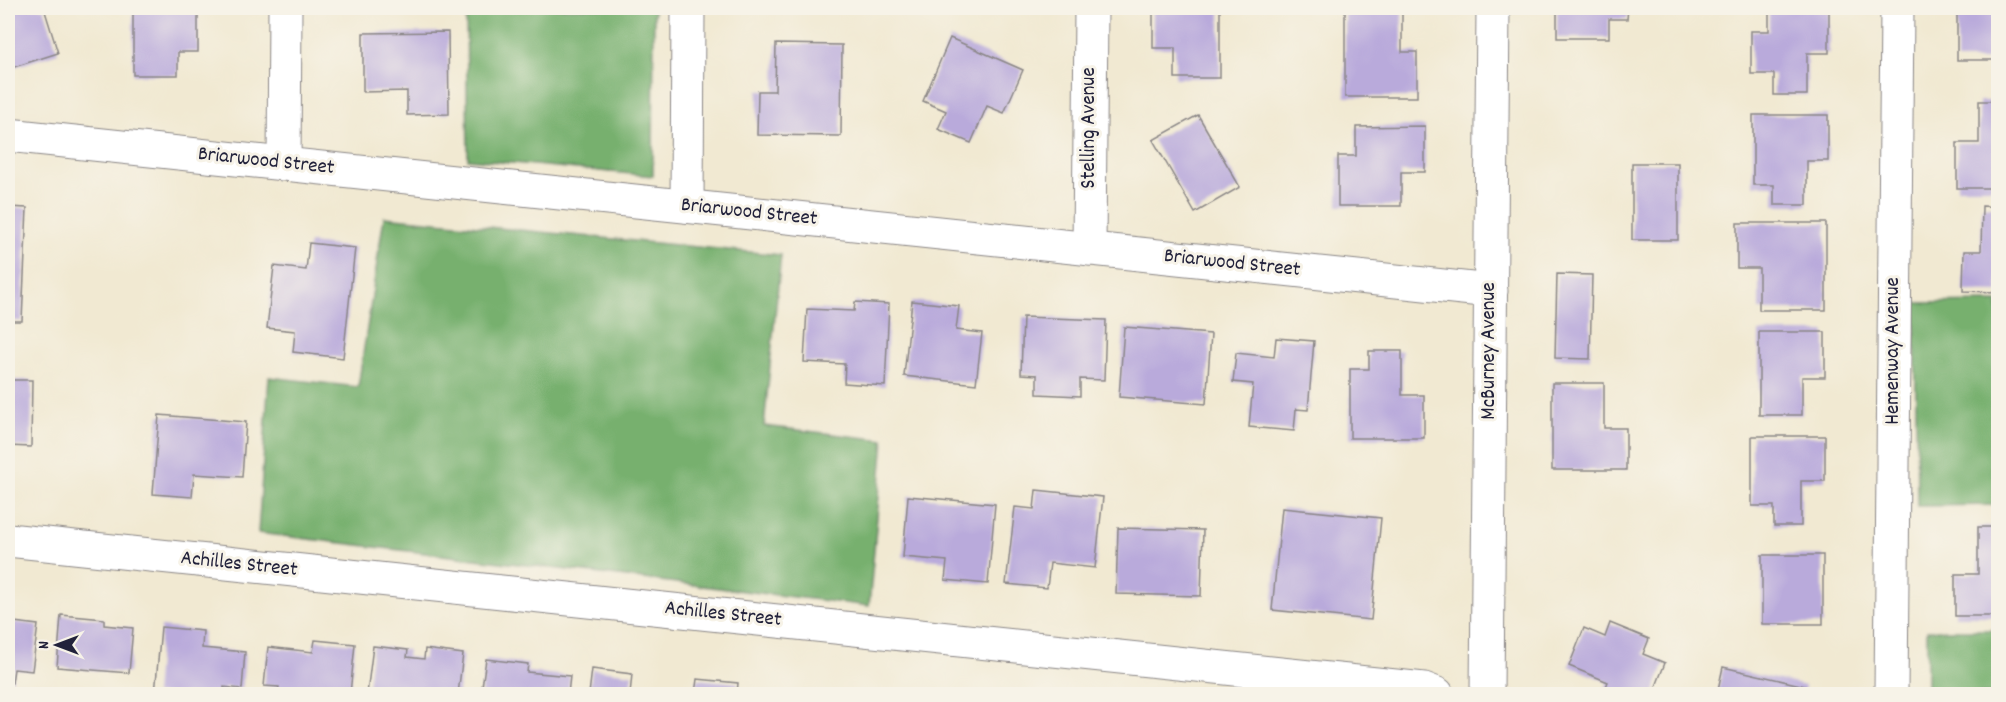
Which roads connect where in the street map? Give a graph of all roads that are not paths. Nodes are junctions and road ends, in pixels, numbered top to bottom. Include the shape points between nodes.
1 (285, 8) edge
2 (688, 8) edge
3 (1091, 8) edge
4 (1493, 8) edge
5 (1897, 8) edge
6 (8, 135) edge
7 (284, 164) junction
8 (687, 206) junction
9 (1089, 249) junction
10 (1491, 291) junction
11 (8, 540) edge
12 (1437, 694) edge
13 (1487, 694) edge
14 (1891, 694) edge

1 - 7 street
2 - 8 street
3 - 9 street, Stelling Avenue
4 - 10 street, McBurney Avenue
5 - 14 street, Hemenway Avenue
6 - 7 street, Briarwood Street
7 - 8 street, Briarwood Street
8 - 9 street, Briarwood Street
9 - 10 street, Briarwood Street
10 - 13 street, McBurney Avenue
11 - 12 street, Achilles Street via 1424,689

